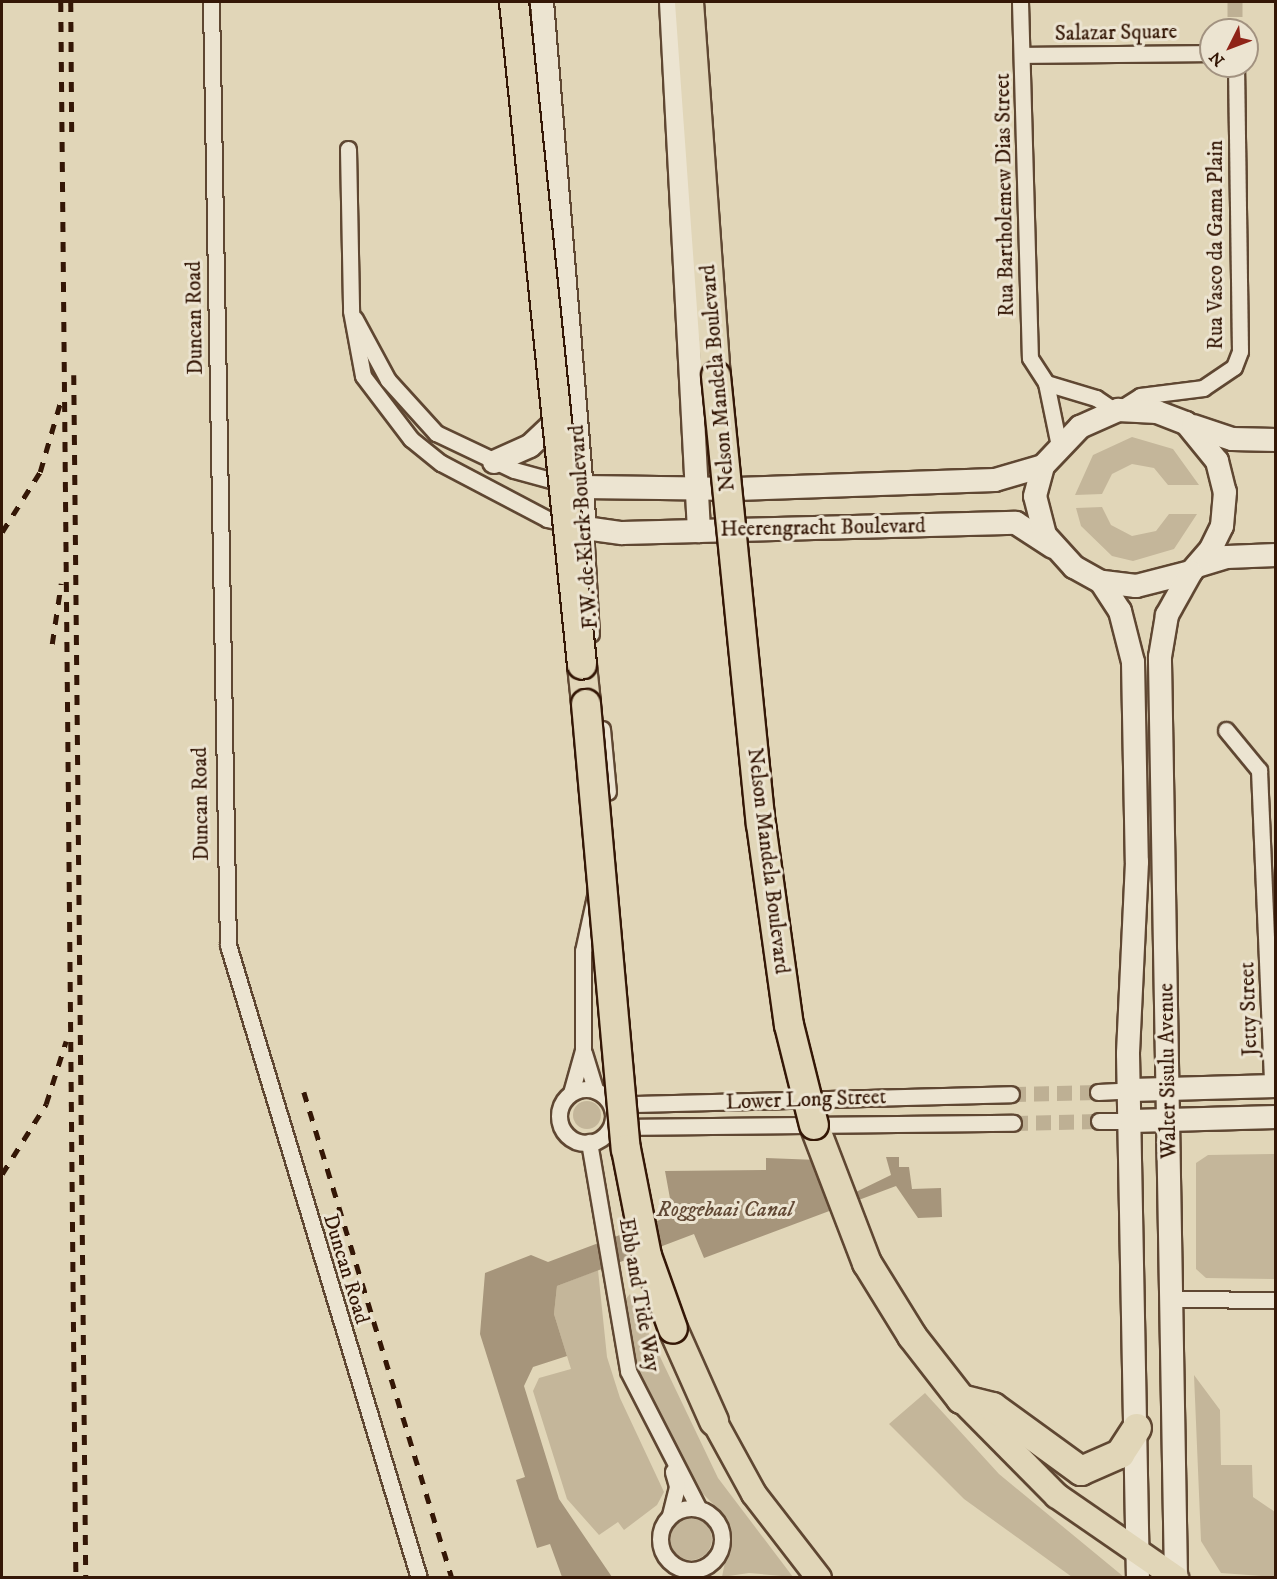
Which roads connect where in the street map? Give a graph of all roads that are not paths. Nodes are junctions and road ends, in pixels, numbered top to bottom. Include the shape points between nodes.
1 (211, 2) edge
2 (514, 2) edge
3 (542, 2) edge
4 (670, 2) edge
5 (690, 2) edge
6 (1020, 2) edge
7 (1199, 53) edge
8 (1022, 55) junction
9 (1236, 78) edge
10 (348, 149) dead end
11 (351, 311) junction
12 (1046, 383) junction
13 (574, 399) junction
14 (1116, 410) junction
15 (1186, 423) junction
16 (1275, 440) edge
17 (1059, 446) junction
18 (494, 462) junction
19 (1043, 466) junction
20 (582, 487) junction
21 (696, 487) junction
22 (995, 523) junction
23 (585, 528) junction
24 (699, 531) junction
25 (1053, 547) junction
26 (1275, 555) edge
27 (1194, 569) junction
28 (1101, 582) junction
29 (1125, 625) junction
30 (1226, 730) dead end
31 (1271, 939) edge
32 (584, 1050) junction
33 (1274, 1086) edge
34 (1168, 1089) junction
35 (1131, 1090) junction
36 (599, 1092) junction
37 (1098, 1092) tunnel mouth
38 (571, 1093) junction
39 (1011, 1094) tunnel mouth
40 (1275, 1117) edge
41 (1168, 1120) junction
42 (1099, 1121) tunnel mouth
43 (1132, 1121) junction
44 (1012, 1123) tunnel mouth
45 (610, 1128) junction
46 (589, 1142) junction
47 (1170, 1299) junction
48 (1275, 1300) edge
49 (957, 1395) junction
50 (714, 1421) joint
51 (1137, 1428) junction
52 (665, 1449) junction
53 (699, 1509) junction
54 (670, 1515) junction
55 (1138, 1567) edge
56 (676, 1571) edge
57 (700, 1573) edge
58 (419, 1578) edge
59 (819, 1578) edge
60 (1176, 1578) edge

1 - 58 street, Duncan Road via 224,920 236,983
2 - 50 highway, bridge via 626,1149 651,1265
3 - 13 main road, F.W. de Klerk Boulevard
4 - 21 main road
5 - 49 highway, Nelson Mandela Boulevard, bridge via 716,376 761,824 789,1025 828,1173 847,1219 888,1301
6 - 8 street, Rua Bartholemew Dias Street
7 - 8 street, Salazar Square
8 - 12 street, Rua Bartholemew Dias Street via 1030,358
9 - 14 street, Rua Vasco da Gama Plain via 1240,351 1234,367 1218,381 1185,392 1140,396
10 - 11 street
11 - 18 street via 379,365 416,414 452,444
11 - 23 street via 363,376 411,439 441,463 516,505
12 - 14 street via 1096,398
12 - 17 street, Rua Bartholemew Dias Street
13 - 18 main road via 538,441
13 - 20 main road, F.W. de Klerk Boulevard
14 - 15 main road via 1157,412
14 - 17 main road via 1080,427
15 - 16 main road via 1225,438
15 - 27 main road via 1217,461 1226,492 1219,536
17 - 19 main road
18 - 20 street via 546,482
19 - 21 main road, Heerengracht Boulevard via 995,480
19 - 25 main road via 1037,511
20 - 21 main road, Heerengracht Boulevard
20 - 23 main road, F.W. de Klerk Boulevard
21 - 24 main road
22 - 24 main road, Heerengracht Boulevard
22 - 25 main road, Heerengracht Boulevard via 1031,527
22 - 29 main road via 1035,545
23 - 24 main road, Heerengracht Boulevard
23 - 32 street, F.W. de Klerk Boulevard via 606,760 608,855 583,951
25 - 28 main road
26 - 27 main road via 1227,557
27 - 28 main road via 1144,585
27 - 34 main road, Walter Sisulu Avenue via 1167,615 1161,642
28 - 29 main road, Walter Sisulu Avenue
29 - 35 main road, Walter Sisulu Avenue via 1133,662 1137,862
30 - 31 street, Jetty Street via 1259,770
31 - 33 street, Jetty Street
32 - 36 street, F.W. de Klerk Boulevard
32 - 38 street, F.W. de Klerk Boulevard
33 - 34 main road
34 - 35 main road
34 - 41 main road, Walter Sisulu Avenue
35 - 37 street
35 - 43 main road, Walter Sisulu Avenue
36 - 38 street
36 - 39 street, Lower Long Street via 635,1104
36 - 45 street via 612,1109
38 - 46 street via 561,1106 560,1122 568,1136
40 - 41 main road
41 - 43 main road
41 - 47 main road, Walter Sisulu Avenue
42 - 43 street
43 - 51 main road, Walter Sisulu Avenue
44 - 45 street, Lower Long Street
45 - 46 street
46 - 52 street, Ebb and Tide Way via 628,1371
47 - 48 street
47 - 60 main road, Walter Sisulu Avenue
49 - 51 highway via 993,1407 1081,1471 1120,1455
49 - 55 main road, Nelson Mandela Boulevard via 1019,1463
50 - 59 main road via 754,1494
51 - 55 main road, Walter Sisulu Avenue
52 - 53 street, Ebb and Tide Way
52 - 54 street, Ebb and Tide Way via 677,1486
53 - 54 street
53 - 57 street via 717,1521 722,1542
54 - 56 street via 659,1541
55 - 60 main road, Nelson Mandela Boulevard
56 - 57 street

